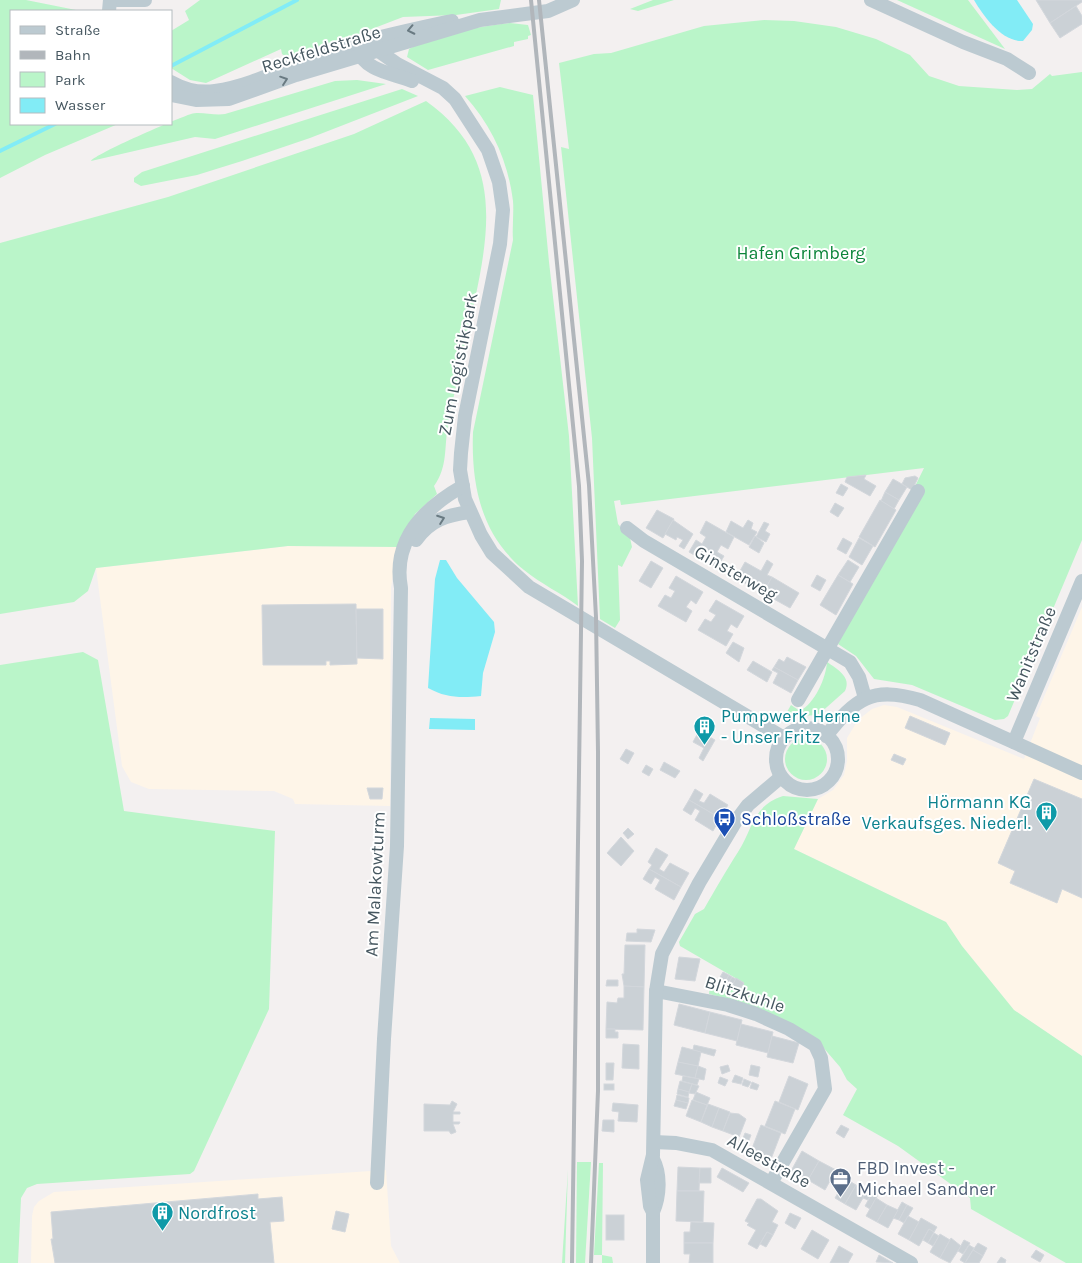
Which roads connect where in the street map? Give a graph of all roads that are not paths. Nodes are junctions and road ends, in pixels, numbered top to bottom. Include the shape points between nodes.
1 (145, 0) edge
2 (573, 0) edge
3 (871, 0) edge
4 (126, 3) edge
5 (480, 20) junction
6 (361, 48) junction
7 (379, 51) junction
8 (1029, 73) dead end
9 (174, 88) edge
10 (460, 110) junction
11 (462, 486) junction
12 (918, 492) dead end
13 (470, 512) junction
14 (627, 528) dead end
15 (1082, 581) edge
16 (400, 588) junction
17 (828, 649) junction
18 (865, 698) junction
19 (798, 700) dead end
20 (826, 736) junction
21 (784, 738) junction
22 (1014, 742) junction
23 (1082, 773) edge
24 (781, 777) junction
25 (656, 991) junction
26 (654, 1142) junction
27 (377, 1183) dead end
28 (772, 1183) junction
29 (653, 1263) edge
30 (910, 1263) edge

1 - 4 street
2 - 5 street, Reckfeldstraße via 548,11
3 - 8 street via 1007,59
5 -> 6 street, Reckfeldstraße via 457,20 423,27
5 - 7 street, Reckfeldstraße
6 - 7 street, Zum Logistikpark
6 - 9 street, Reckfeldstraße via 229,99 196,100
6 - 10 street, Zum Logistikpark via 373,69 396,74 418,84
7 - 10 street, Zum Logistikpark via 396,64 443,88
10 - 11 street, Zum Logistikpark via 488,150 499,182 503,210 497,264 464,423 460,453
11 - 13 street, Zum Logistikpark
11 - 16 street, Am Malakowturm via 427,511 414,527 400,557
12 - 17 street
16 -> 13 street, Am Malakowturm via 409,554 423,529 433,522
13 - 21 street, Zum Logistikpark via 492,553 529,587
14 - 17 street, Ginsterweg
15 - 22 street, Wanitstraße
16 - 27 street, Am Malakowturm via 397,846
17 - 18 street, Ginsterweg via 850,662
17 - 19 street
18 - 20 street via 844,714
18 - 22 street via 883,693 911,698
20 - 21 street via 805,728
20 - 24 street via 835,749 837,765 824,784 801,790
21 - 24 street via 776,761
22 - 23 street
24 - 25 street via 748,805 725,838 667,942
25 - 26 street
25 - 28 street, Blitzkuhle via 756,1014 815,1045 822,1058 825,1089
26 - 28 street, Alleestraße via 712,1150
26 - 29 street via 647,1180 653,1212
28 - 30 street, Alleestraße

